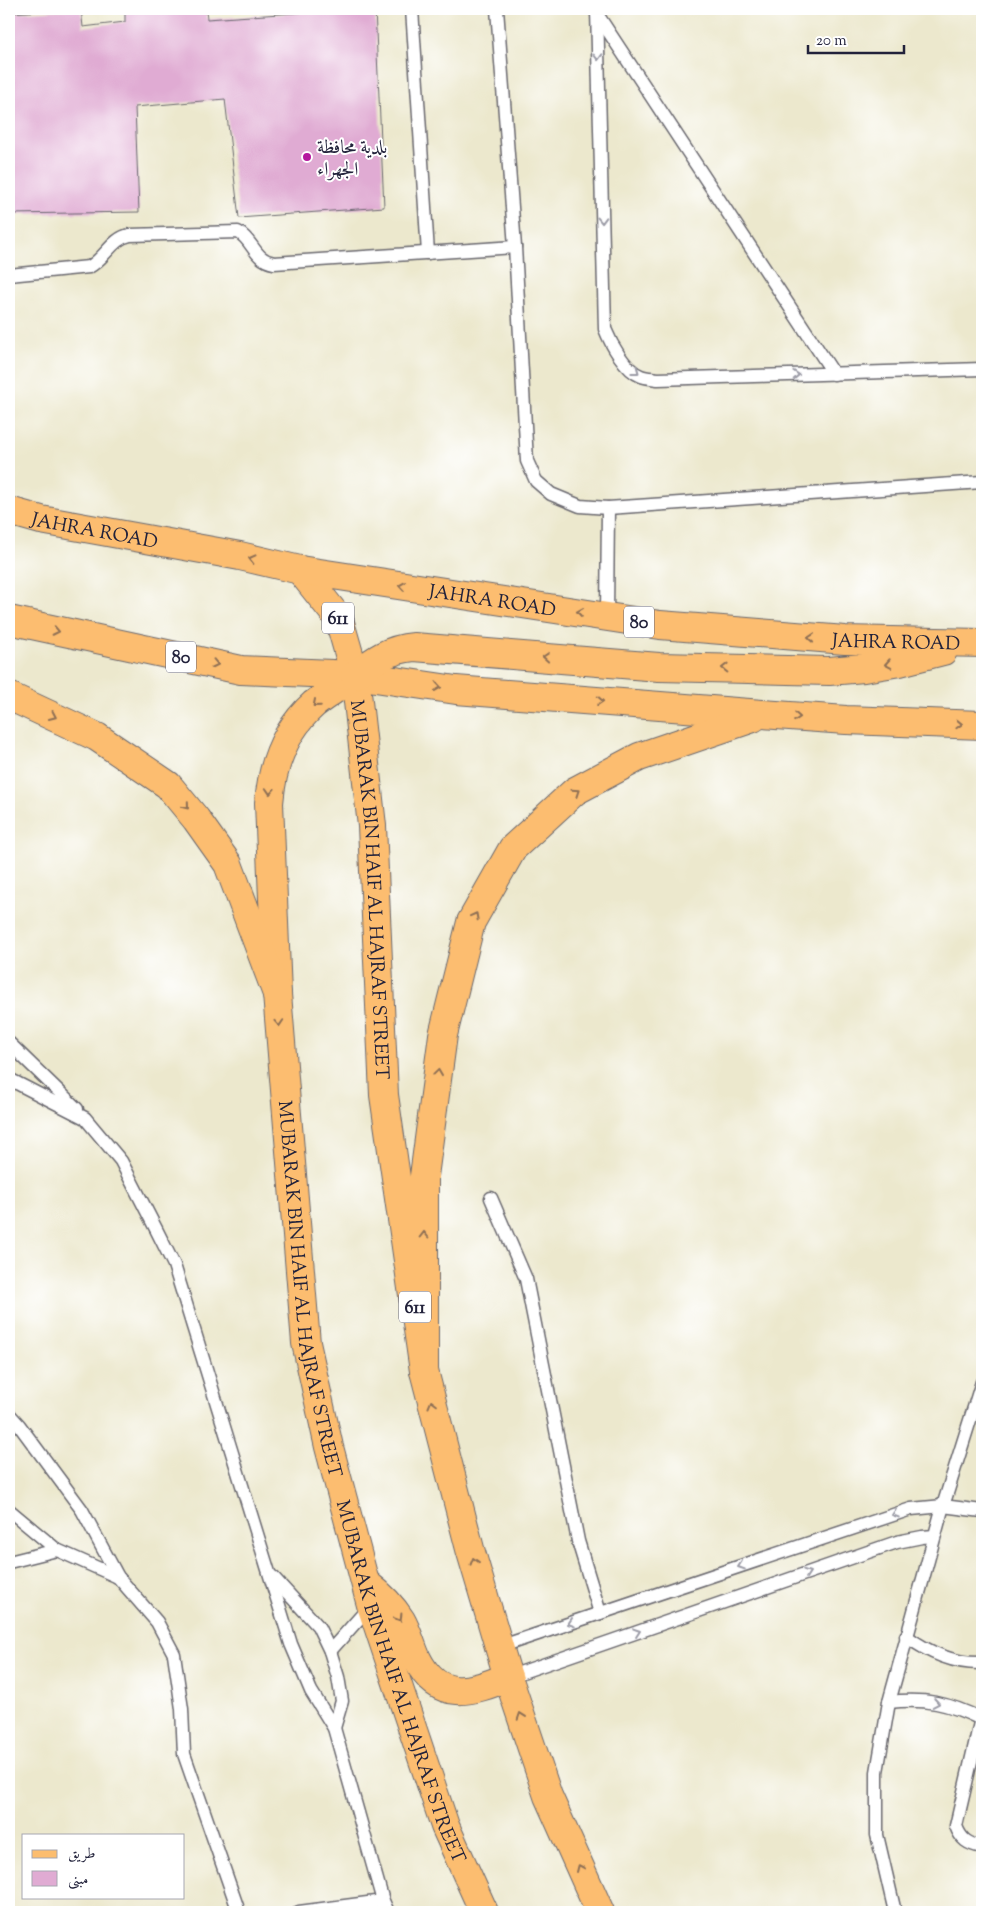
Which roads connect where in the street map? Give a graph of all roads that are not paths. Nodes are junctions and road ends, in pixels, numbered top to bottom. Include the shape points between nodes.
1 (412, 9) edge
2 (498, 9) edge
3 (597, 11) edge
4 (515, 247) junction
5 (428, 253) junction
6 (9, 275) edge
7 (982, 369) edge
8 (834, 374) junction
9 (982, 482) edge
10 (608, 508) junction
11 (9, 511) edge
12 (300, 570) junction
13 (607, 616) junction
14 (9, 620) edge
15 (975, 643) edge
16 (414, 647) junction
17 (355, 675) junction
18 (412, 684) junction
19 (9, 696) edge
20 (762, 714) junction
21 (982, 725) edge
22 (277, 994) junction
23 (9, 1043) edge
24 (9, 1079) edge
25 (85, 1118) junction
26 (491, 1198) dead end
27 (424, 1371) junction
28 (982, 1382) edge
29 (9, 1414) edge
30 (943, 1506) junction
31 (9, 1510) edge
32 (982, 1511) edge
33 (934, 1536) junction
34 (57, 1550) junction
35 (9, 1562) edge
36 (272, 1575) junction
37 (118, 1577) junction
38 (369, 1594) junction
39 (600, 1613) junction
40 (906, 1636) junction
41 (499, 1647) junction
42 (330, 1651) junction
43 (982, 1663) edge
44 (508, 1677) junction
45 (889, 1702) junction
46 (982, 1716) edge
47 (334, 1728) junction
48 (982, 1847) edge
49 (385, 1907) edge
50 (239, 1912) edge
51 (299, 1912) edge
52 (484, 1912) edge
53 (600, 1912) edge
54 (895, 1912) edge

1 - 5 lane
2 - 4 lane
3 - 8 lane
3 -> 8 lane via 605,329 613,348 640,376 658,380
4 - 5 lane
4 - 10 lane via 527,461 536,481 551,494 580,506
5 - 6 lane via 274,262 261,259 244,235 238,232 130,235 121,238 89,267
7 - 8 lane
9 - 10 lane
10 - 13 lane
12 -> 11 main road, JAHRA ROAD / 80
13 -> 12 main road, JAHRA ROAD / 80
12 - 17 main road, MUBARAK BIN HAIF AL HAJRAF STREET / 611 via 339,619
15 -> 13 main road, JAHRA ROAD / 80 via 845,640 660,625
14 -> 17 main road, 80 via 241,670
15 -> 16 main road via 900,662 829,671 659,667
16 - 17 main road via 388,652
16 - 18 main road via 404,669
17 - 18 main road, 80
17 -> 22 main road, MUBARAK BIN HAIF AL HAJRAF STREET via 314,704 297,723 275,763 269,803
17 - 27 main road, MUBARAK BIN HAIF AL HAJRAF STREET / 611 via 372,826 384,1095
18 -> 20 main road, 80
19 -> 22 main road via 97,737 168,785 228,864
20 -> 21 main road, 80
27 -> 20 main road via 424,1176 443,1035 471,922 513,848 574,792 639,757
22 -> 38 main road, MUBARAK BIN HAIF AL HAJRAF STREET via 306,1343 329,1447
23 - 25 lane
24 - 25 lane
25 - 36 lane via 121,1161 174,1265
26 - 39 lane via 526,1278 578,1541
41 -> 27 main road, MUBARAK BIN HAIF AL HAJRAF STREET / 611
28 - 30 lane
29 - 37 lane via 82,1510
30 - 32 lane
30 - 33 lane
30 -> 39 lane via 903,1511
31 - 34 lane
33 - 40 lane
44 -> 33 lane via 897,1542
34 - 35 lane
34 - 37 lane
36 - 42 lane via 318,1626
36 - 47 lane via 291,1644 311,1691
37 - 50 lane via 157,1622 174,1654 184,1754
38 - 42 lane
38 -> 44 main road via 380,1594 392,1607 402,1621 418,1660 428,1675 442,1686 460,1692 478,1689
38 - 52 main road, MUBARAK BIN HAIF AL HAJRAF STREET via 445,1826
39 -> 41 lane
40 - 43 lane via 939,1656
40 - 45 lane
41 - 44 main road, MUBARAK BIN HAIF AL HAJRAF STREET / 611
42 - 47 lane via 342,1701
53 -> 44 main road, MUBARAK BIN HAIF AL HAJRAF STREET / 611 via 548,1796
45 -> 46 lane via 936,1702
45 - 54 lane via 877,1772 877,1835
46 - 48 lane via 956,1826 965,1841
47 - 49 lane
49 - 51 lane

